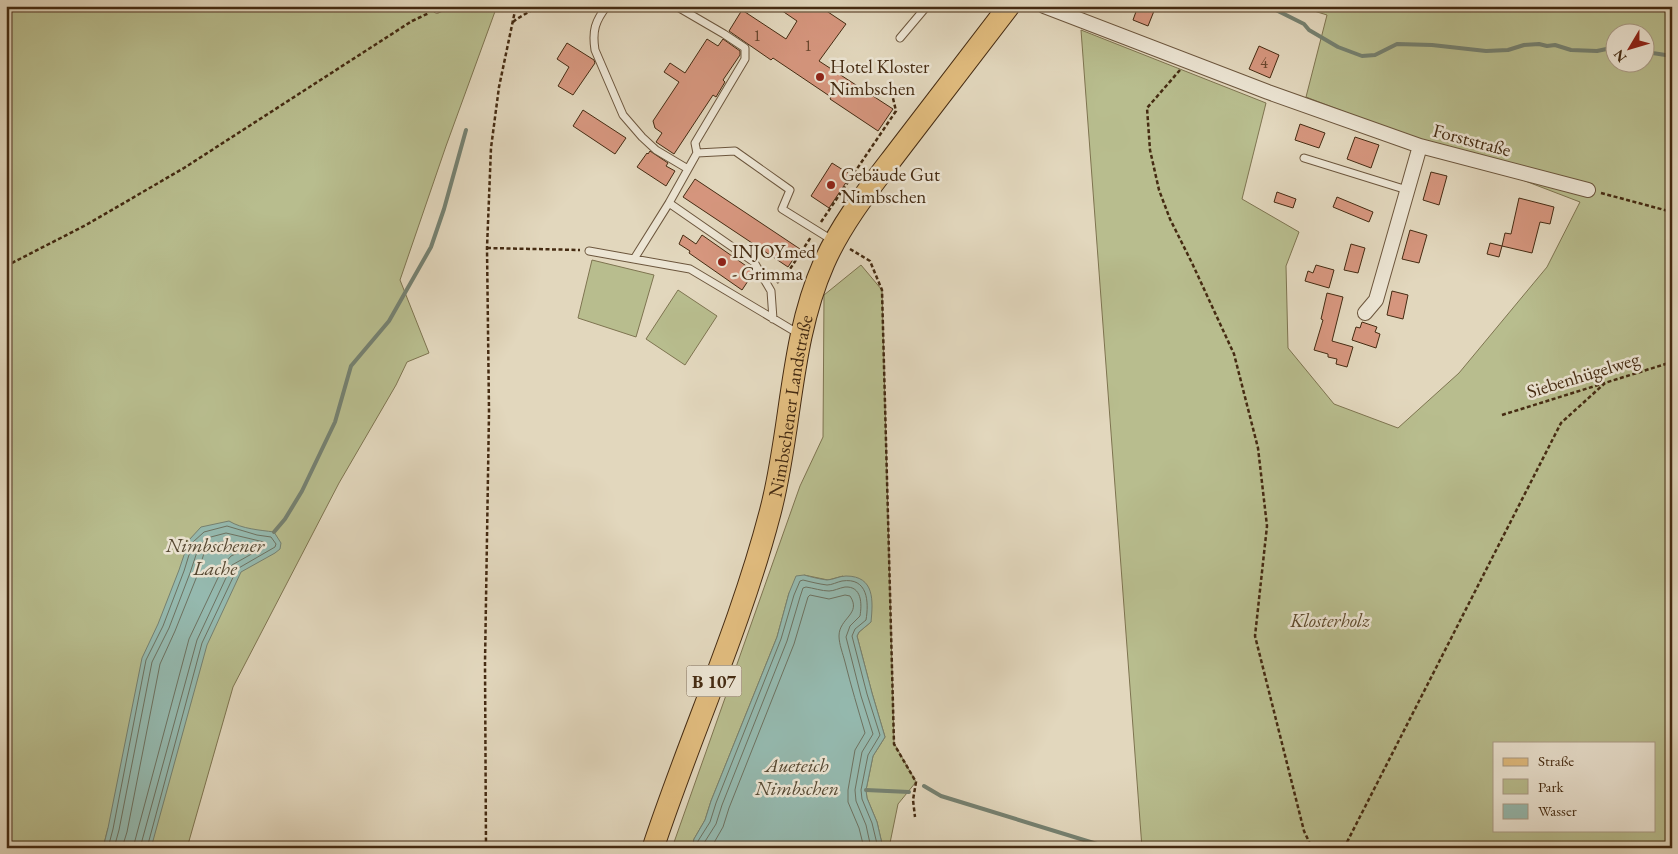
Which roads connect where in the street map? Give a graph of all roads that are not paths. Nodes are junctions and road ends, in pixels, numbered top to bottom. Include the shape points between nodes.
1 (607, 6) edge
2 (676, 6) edge
3 (927, 6) edge
4 (1009, 6) edge
5 (1044, 6) edge
6 (900, 38) dead end
7 (1420, 146) junction
8 (697, 153) junction
9 (1304, 158) dead end
10 (688, 169) junction
11 (1407, 190) junction
12 (1588, 190) road end
13 (669, 203) junction
14 (834, 242) junction
15 (589, 251) road end
16 (634, 259) junction
17 (1365, 313) dead end
18 (773, 318) junction
19 (801, 335) junction
20 (653, 848) edge

1 - 10 lane via 596,25 594,45 623,115 656,150
2 - 8 lane via 745,48 746,59 695,144
3 - 6 lane
4 - 14 main road, Nimbschener Landstraße / B 107 via 854,210
5 - 7 street, Forststraße via 1187,62
7 - 11 street
7 - 12 street, Forststraße
8 - 10 lane
8 - 14 lane via 735,151 790,190 782,209
9 - 11 lane
10 - 13 lane
11 - 17 street via 1376,300
13 - 16 lane
13 - 18 lane via 754,262 771,291
14 - 19 main road, Nimbschener Landstraße / B 107 via 823,264
15 - 16 lane
16 - 18 lane via 690,269
18 - 19 lane
19 - 20 main road, Nimbschener Landstraße / B 107 via 770,514 744,599

